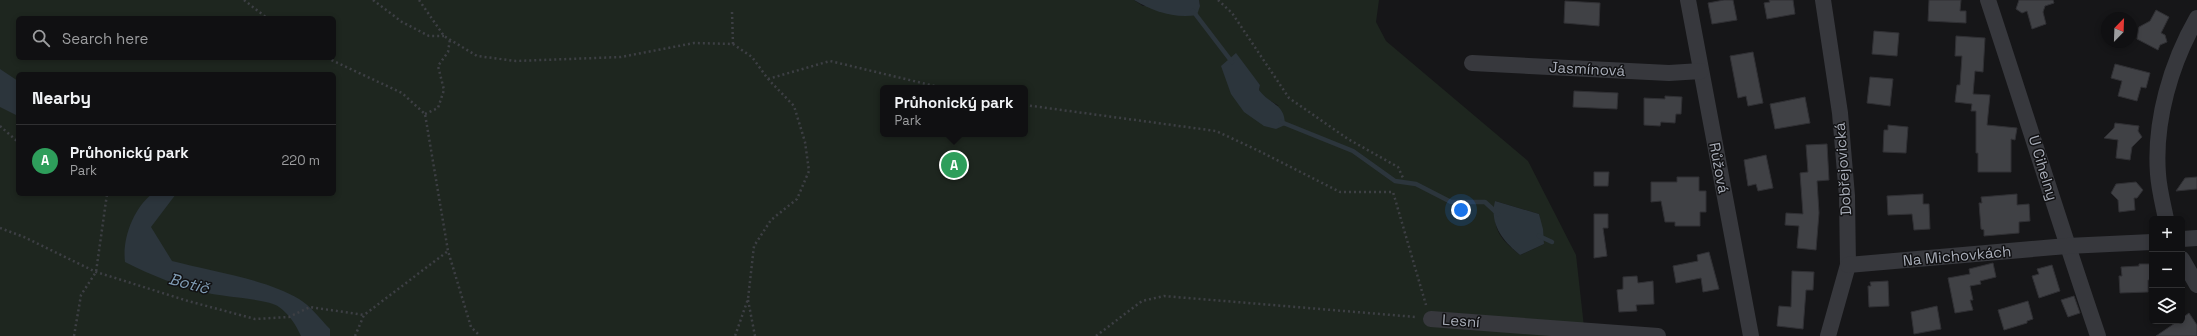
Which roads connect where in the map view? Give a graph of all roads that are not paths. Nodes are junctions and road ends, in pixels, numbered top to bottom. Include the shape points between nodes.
1 (1688, 0) edge
2 (1823, 0) edge
3 (1988, 0) edge
4 (2197, 18) edge
5 (1472, 63) dead end
6 (1701, 71) junction
7 (2165, 216) edge
8 (2197, 238) edge
9 (2185, 240) edge
10 (2149, 242) edge
11 (2067, 246) junction
12 (2185, 264) edge
13 (1848, 265) junction
14 (2197, 284) edge
15 (1430, 319) road end
16 (1658, 336) edge
17 (1751, 336) edge
18 (1828, 336) edge
19 (2098, 336) edge

1 - 6 street, Růžová
2 - 13 street, Dobřejovická via 1840,113 1847,196
3 - 11 street, U Cihelny
4 - 7 street via 2176,60 2158,136 2158,174
5 - 6 street, Jasmínová via 1669,73
6 - 17 street, Růžová
8 - 9 street
10 - 11 street, Na Michovkách
11 - 13 street, Na Michovkách
11 - 19 street, U Cihelny
12 - 14 street
13 - 18 street, Dobřejovická
15 - 16 street, Lesní

